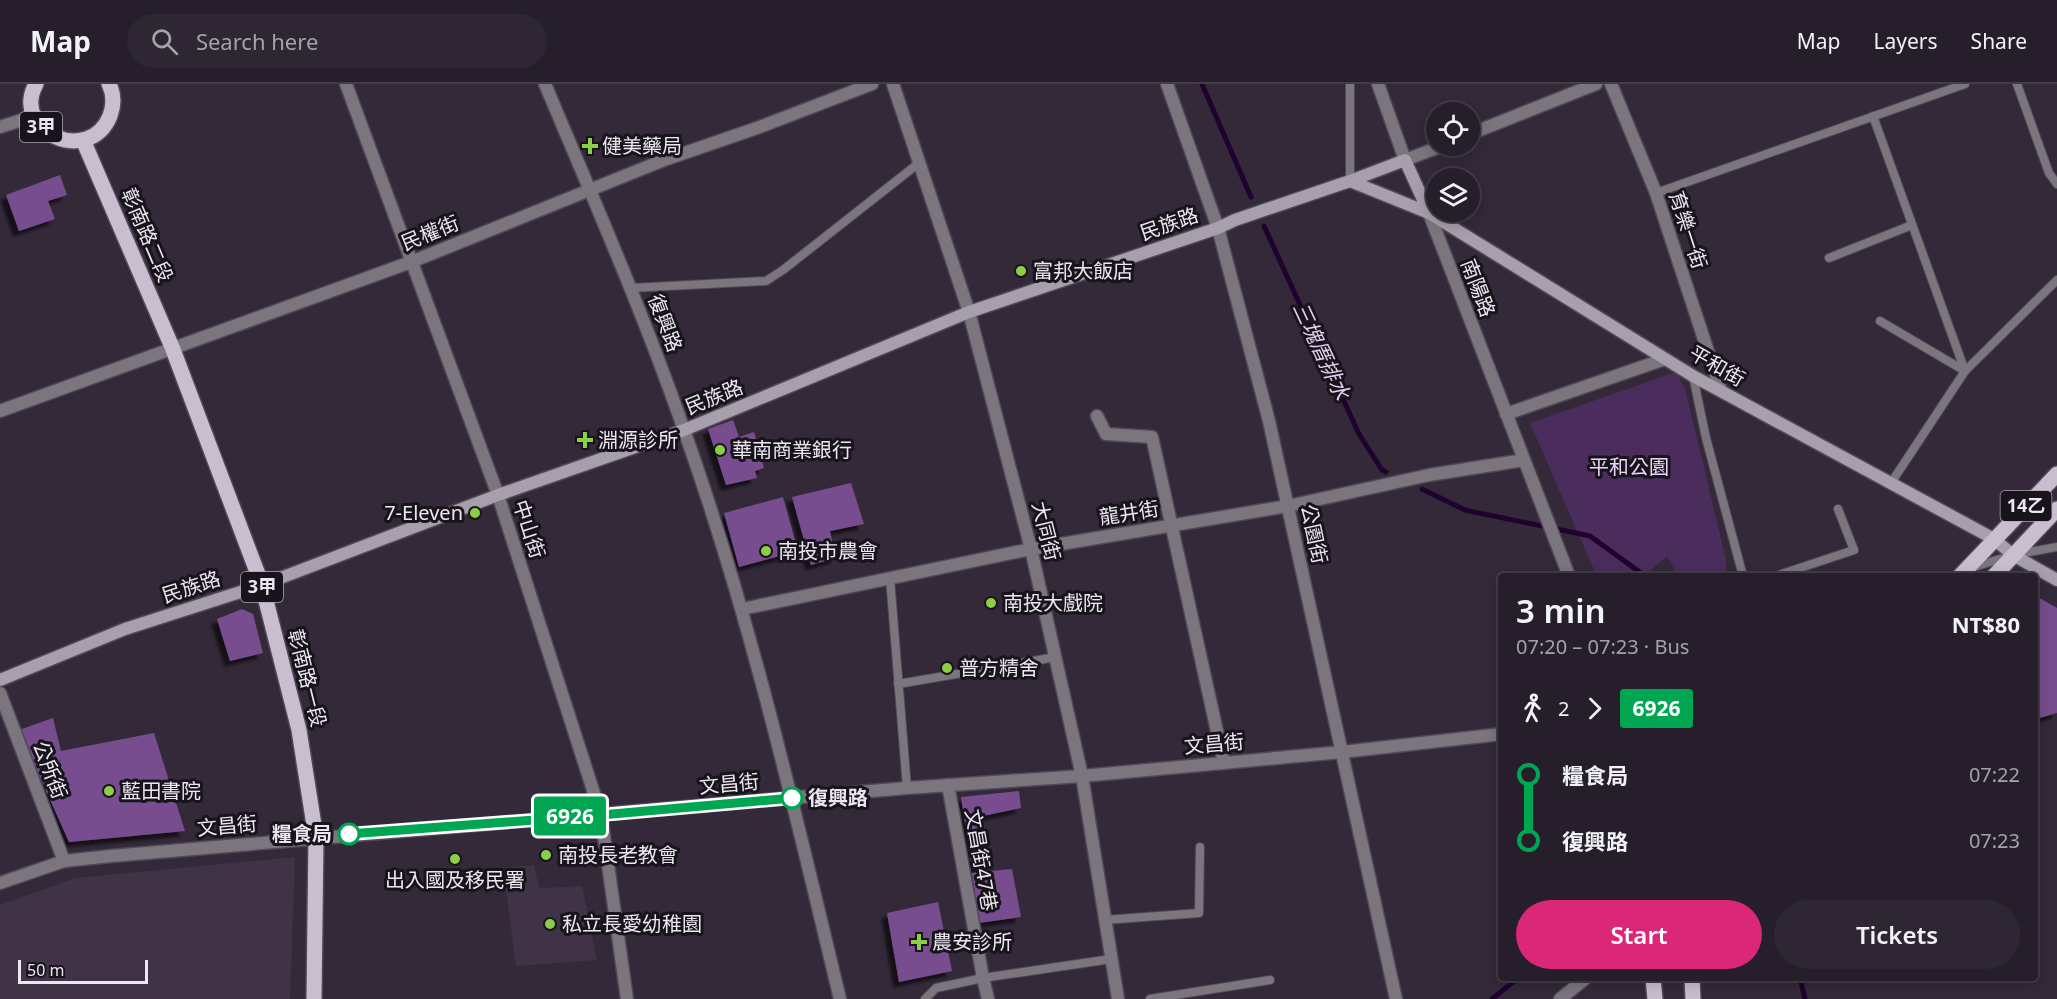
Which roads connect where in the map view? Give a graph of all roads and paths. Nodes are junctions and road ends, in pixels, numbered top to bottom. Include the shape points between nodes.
1 (346, 84) edge
2 (545, 84) edge
3 (872, 84) edge
4 (893, 84) edge
5 (1167, 84) edge
6 (1350, 84) edge
7 (1378, 84) edge
8 (1596, 84) edge
9 (1611, 84) edge
10 (1965, 84) edge
11 (2017, 84) edge
12 (114, 85) edge
13 (30, 86) edge
14 (34, 116) junction
15 (1873, 116) junction
16 (0, 127) edge
17 (1480, 130) edge
18 (84, 140) junction
19 (1426, 152) edge
20 (1405, 160) junction
21 (919, 163) junction
22 (1350, 181) junction
23 (2057, 184) edge
24 (590, 190) junction
25 (1656, 193) junction
26 (1426, 206) edge
27 (1426, 212) edge
28 (1432, 222) edge
29 (1444, 222) edge
30 (1912, 225) junction
31 (1218, 228) junction
32 (1829, 258) dead end
33 (411, 262) junction
34 (2057, 280) edge
35 (631, 288) junction
36 (969, 312) junction
37 (1880, 321) dead end
38 (172, 347) junction
39 (1665, 358) junction
40 (1965, 371) junction
41 (1693, 376) junction
42 (1720, 391) junction
43 (0, 411) edge
44 (1506, 414) junction
45 (1097, 416) dead end
46 (684, 430) junction
47 (1524, 460) junction
48 (2057, 474) edge
49 (1891, 483) junction
50 (498, 495) junction
51 (1288, 506) junction
52 (1838, 509) dead end
53 (2057, 509) edge
54 (1173, 526) junction
55 (1994, 539) junction
56 (2057, 548) edge
57 (1031, 549) junction
58 (2013, 555) junction
59 (1963, 572) edge
60 (1568, 573) edge
61 (1742, 573) edge
62 (1785, 573) edge
63 (1997, 573) edge
64 (890, 578) junction
65 (2057, 580) edge
66 (262, 585) junction
67 (742, 609) junction
68 (1056, 657) junction
69 (0, 680) edge
70 (898, 684) junction
71 (0, 693) edge
72 (1498, 734) edge
73 (1342, 752) junction
74 (1224, 763) junction
75 (1082, 776) junction
76 (948, 785) junction
77 (906, 788) junction
78 (792, 798) junction
79 (601, 815) junction
80 (316, 838) junction
81 (1200, 847) dead end
82 (64, 861) junction
83 (0, 883) edge
84 (1104, 920) junction
85 (1111, 959) junction
86 (982, 978) junction
87 (1270, 980) dead end
88 (1582, 981) edge
89 (1653, 981) edge
90 (1692, 981) edge
91 (314, 999) edge
92 (627, 999) edge
93 (840, 999) edge
94 (925, 999) edge
95 (988, 999) edge
96 (1118, 999) edge
97 (1150, 999) edge
98 (1396, 999) edge
99 (1560, 999) edge
100 (1655, 999) edge
101 (1693, 999) edge

1 - 33 street, 中山街
2 - 24 street, 復興路
3 - 24 street, 民權街
4 - 21 street, 大同街
5 - 31 street, 公園街
6 - 22 lane
7 - 20 street, 南陽路
8 - 17 street
9 - 25 street, 育樂一街
10 - 15 lane
11 - 23 lane via 2049,173
12 - 18 main road, 3甲 via 108,121
13 - 14 main road, 3甲
14 - 16 street
14 - 18 main road, 3甲 via 51,136 70,142
15 - 25 lane
15 - 30 lane
18 - 38 main road, 彰南路二段 / 3甲
19 - 20 street, 民族路
20 - 22 main road, 民族路
20 - 26 main road, 南陽路
21 - 35 lane via 766,281
21 - 36 street, 大同街
22 - 27 main road, 平和街
22 - 31 main road, 民族路
24 - 33 street, 民權街
24 - 35 street, 復興路
25 - 42 street, 育樂一街
28 - 44 street, 南陽路
29 - 39 main road, 平和街
30 - 32 lane
30 - 40 lane
31 - 36 main road, 民族路
31 - 51 street, 公園街
33 - 38 street, 民權街
33 - 50 street, 中山街
34 - 40 lane
35 - 46 street, 復興路
36 - 46 main road, 民族路
36 - 57 street, 大同街
37 - 40 lane
38 - 43 street, 民權街
38 - 66 main road, 彰南路一段 / 3甲
39 - 41 main road, 平和街
39 - 44 street
40 - 49 lane
41 - 42 main road, 平和街
41 - 61 lane
42 - 49 main road, 平和街
44 - 47 street, 南陽路
45 - 54 street via 1106,434 1152,437
46 - 50 main road, 民族路
46 - 67 street, 復興路
47 - 51 street, 龍井街 via 1429,475
47 - 60 street, 南陽路
48 - 55 main road, 14乙
49 - 55 main road, 平和街
50 - 66 main road, 民族路
50 - 79 street, 中山街
51 - 54 street, 龍井街
51 - 73 street, 公園街
52 - 62 lane via 1854,550
53 - 58 main road, 14乙
54 - 57 street, 龍井街
54 - 74 street
55 - 58 main road, 平和街
55 - 59 main road, 14乙
56 - 58 lane
57 - 64 street, 龍井街
57 - 68 street, 大同街
58 - 59 lane
58 - 63 main road, 14乙
58 - 65 main road, 平和街
64 - 67 street, 龍井街
64 - 70 lane
66 - 69 main road, 民族路 via 125,629
66 - 80 main road, 彰南路一段 / 3甲 via 299,730
67 - 78 street, 復興路
68 - 70 lane
68 - 75 street, 大同街
70 - 77 lane
71 - 82 street, 公所街
72 - 73 street, 文昌街
73 - 74 street, 文昌街
73 - 98 street, 公園街
74 - 75 street, 文昌街
75 - 76 street, 文昌街
75 - 84 street, 大同街
76 - 77 street, 文昌街
76 - 86 street, 文昌街47巷
77 - 78 street, 文昌街
78 - 79 street, 文昌街
78 - 93 street, 復興路
79 - 80 street, 文昌街
79 - 92 street, 中山街
80 - 82 street, 文昌街
80 - 91 main road, 彰南路一段 / 3甲
81 - 84 lane via 1198,913
82 - 83 street, 文昌街
84 - 85 street, 大同街
85 - 86 lane
85 - 96 street, 大同街
86 - 94 lane via 936,988
86 - 95 street, 文昌街47巷
87 - 97 lane
88 - 99 street
89 - 100 main road
90 - 101 main road

